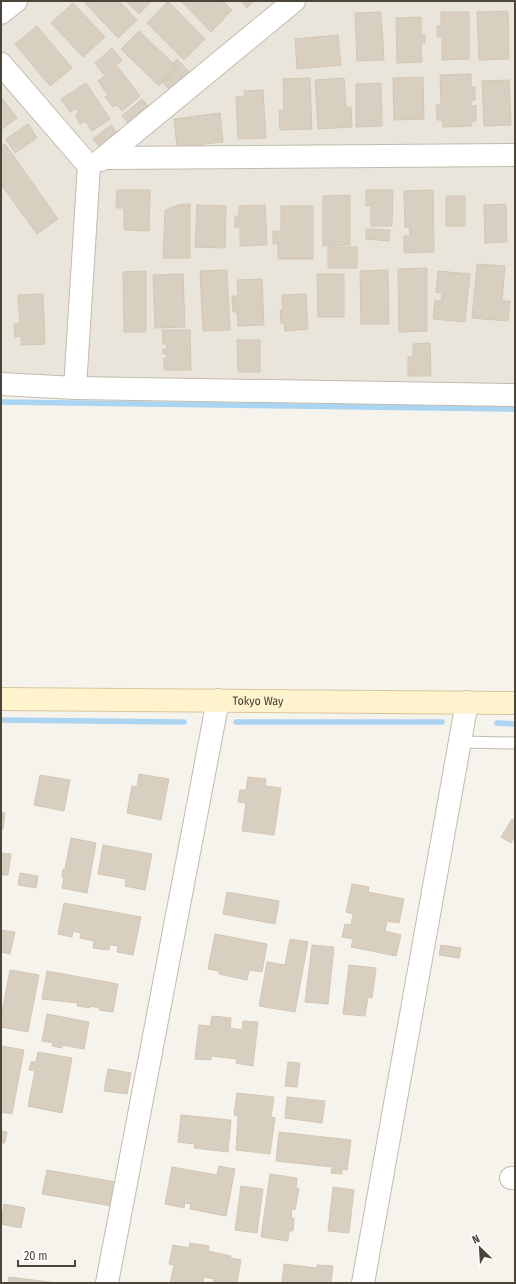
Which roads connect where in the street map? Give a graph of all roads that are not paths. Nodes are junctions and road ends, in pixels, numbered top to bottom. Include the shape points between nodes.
1 (16, 1) edge
2 (294, 1) edge
3 (1, 13) edge
4 (1, 64) edge
5 (515, 155) edge
6 (97, 162) junction
7 (1, 384) edge
8 (75, 388) junction
9 (515, 395) edge
10 (1, 700) edge
11 (218, 700) junction
12 (467, 702) junction
13 (515, 703) edge
14 (460, 742) junction
15 (515, 743) edge
16 (108, 1283) edge
17 (363, 1283) edge

1 - 3 street
2 - 6 street
4 - 6 street
5 - 6 street
6 - 8 street
7 - 8 street
8 - 9 street
10 - 11 main road, Tokyo Way
11 - 12 main road, Tokyo Way
11 - 16 street
12 - 13 main road, Tokyo Way
12 - 14 street
14 - 15 lane
14 - 17 street

